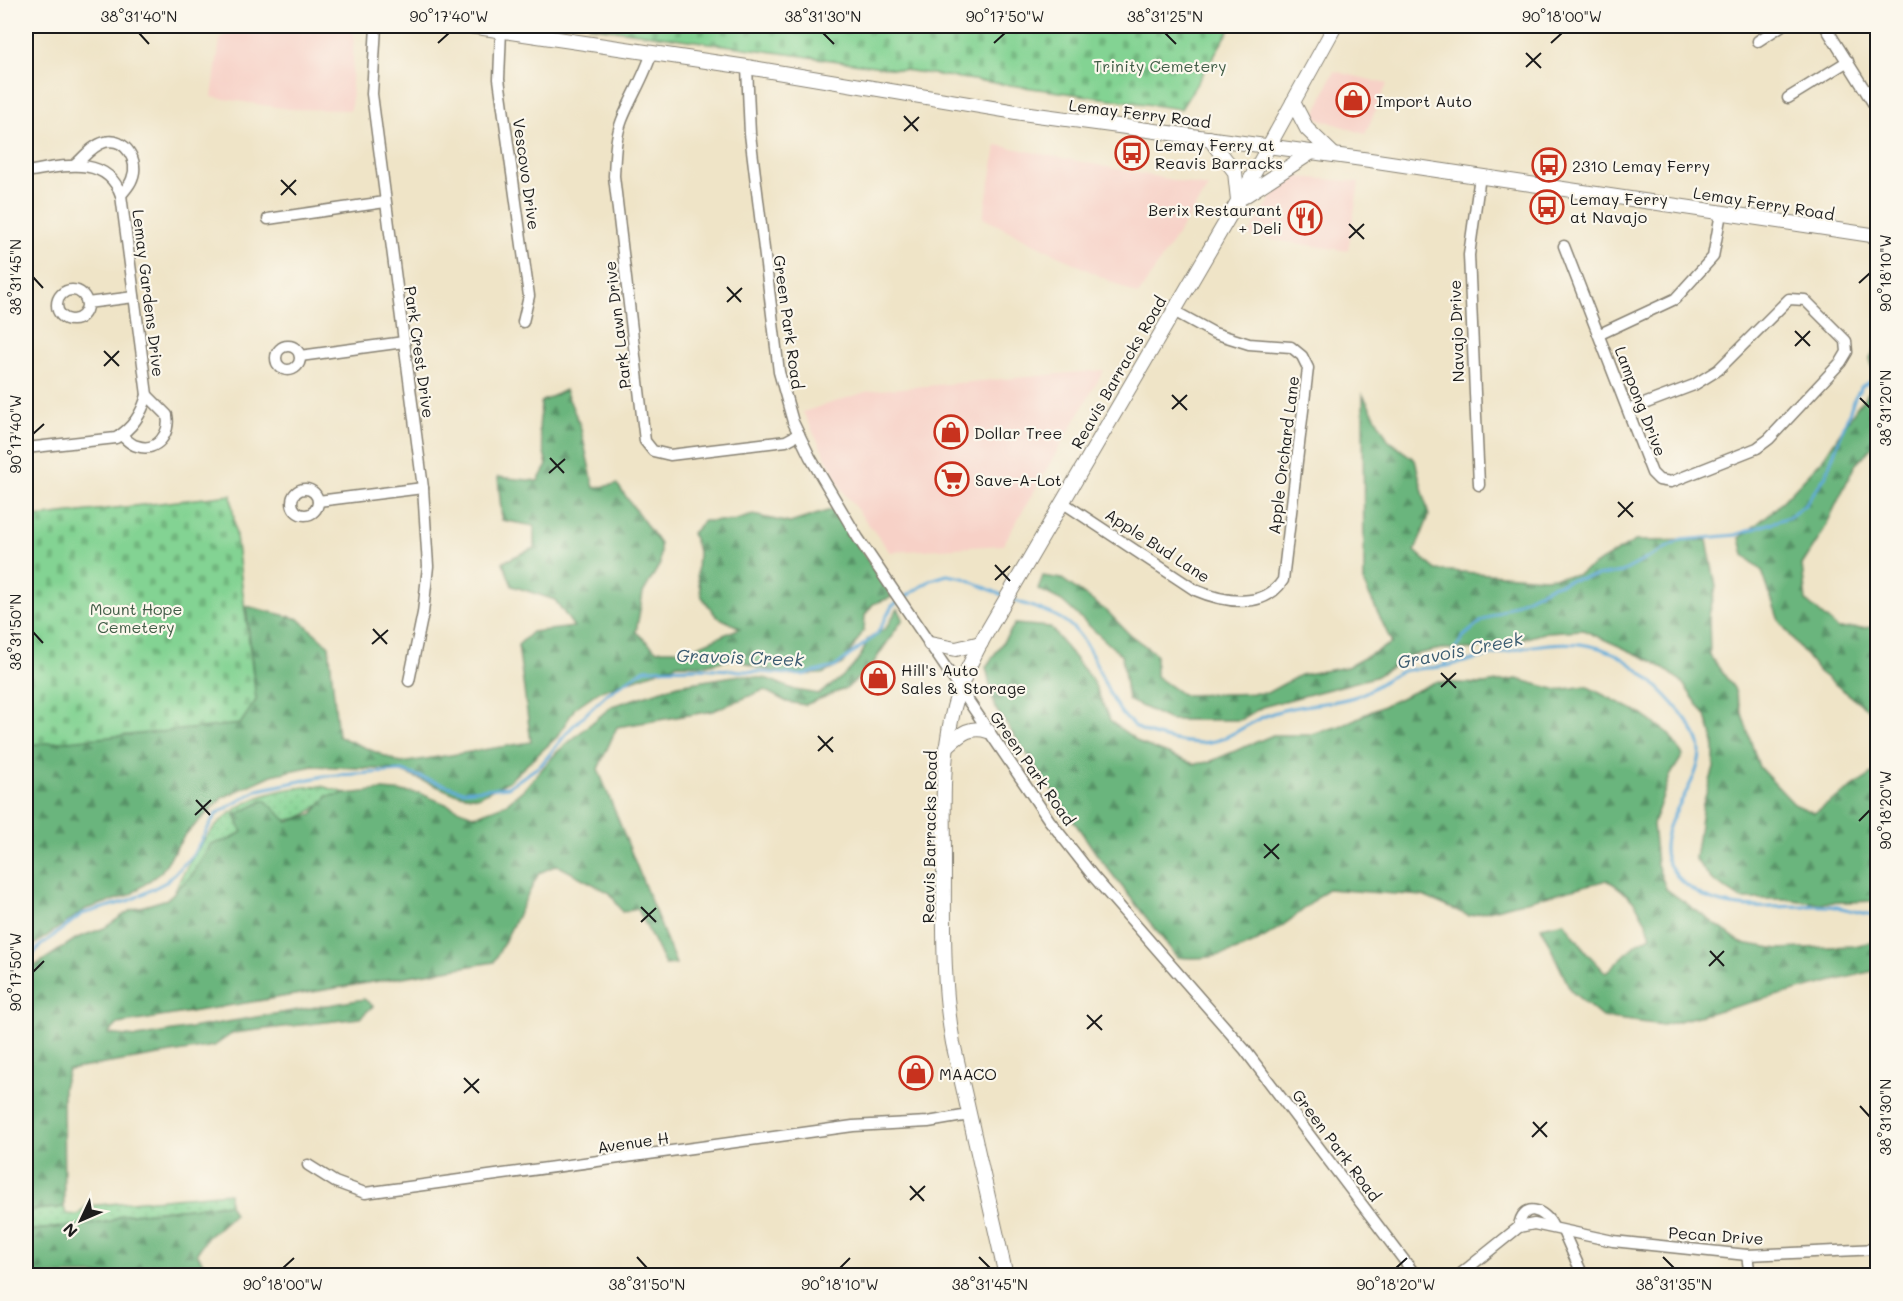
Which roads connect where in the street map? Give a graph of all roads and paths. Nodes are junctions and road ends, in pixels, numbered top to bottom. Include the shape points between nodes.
1 (376, 26) edge
2 (471, 26) edge
3 (1335, 26) edge
4 (1781, 26) edge
5 (1825, 26) edge
6 (501, 30) junction
7 (1758, 41) dead end
8 (652, 52) junction
9 (1848, 61) junction
10 (747, 66) junction
11 (1788, 98) dead end
12 (1293, 102) junction
13 (1878, 111) edge
14 (1209, 138) junction
15 (1269, 146) junction
16 (1312, 152) junction
17 (1333, 154) junction
18 (75, 165) junction
19 (26, 172) edge
20 (1480, 176) junction
21 (121, 195) junction
22 (1238, 200) junction
23 (385, 202) junction
24 (1721, 213) junction
25 (268, 219) dead end
26 (1876, 232) edge
27 (1564, 246) dead end
28 (134, 297) junction
29 (87, 303) dead end
30 (1172, 309) junction
31 (523, 322) dead end
32 (1599, 334) junction
33 (404, 342) junction
34 (300, 356) dead end
35 (147, 395) junction
36 (1628, 410) junction
37 (121, 435) junction
38 (799, 435) junction
39 (26, 448) edge
40 (1479, 485) dead end
41 (423, 488) junction
42 (318, 501) dead end
43 (1062, 502) junction
44 (1276, 591) joint
45 (982, 640) junction
46 (930, 644) junction
47 (409, 681) dead end
48 (960, 687) junction
49 (988, 731) junction
50 (946, 747) junction
51 (969, 1115) junction
52 (308, 1164) dead end
53 (1558, 1229) junction
54 (1878, 1249) edge
55 (1747, 1255) junction
56 (1006, 1275) edge
57 (1416, 1275) edge
58 (1458, 1275) edge
59 (1583, 1275) edge
60 (1750, 1275) edge

1 - 23 street, Park Crest Drive via 371,86
2 - 6 main road, Lemay Ferry Road
3 - 12 main road, Reavis Barracks Road
4 - 7 street
5 - 9 street
6 - 8 main road, Lemay Ferry Road
6 - 31 street, Vescovo Drive via 499,79 529,296
8 - 10 main road, Lemay Ferry Road
8 - 38 street, Park Lawn Drive via 646,74 622,118 614,176 645,441 653,451 670,456 786,441
9 - 11 street
9 - 13 street
10 - 14 main road, Lemay Ferry Road via 1022,114
10 - 38 street, Green Park Road via 750,134 776,348 783,389
12 - 15 main road, Reavis Barracks Road
12 - 17 main road via 1307,129
14 - 15 main road, Lemay Ferry Road
14 - 22 main road via 1235,172
15 - 16 main road, Lemay Ferry Road
15 - 22 main road, Reavis Barracks Road
16 - 17 main road, Lemay Ferry Road
16 - 22 main road
17 - 20 main road, Lemay Ferry Road
18 - 19 street, Lemay Gardens Drive
18 - 21 street, Lemay Gardens Drive via 94,166 118,185
18 - 21 street, Lemay Gardens Drive via 96,145 116,141 126,147 134,167 132,179
20 - 24 main road, Lemay Ferry Road
20 - 40 street, Navajo Drive via 1468,255
21 - 28 street, Lemay Gardens Drive
22 - 30 main road, Reavis Barracks Road
23 - 25 street
23 - 33 street, Park Crest Drive
24 - 26 main road, Lemay Ferry Road
24 - 32 street via 1713,257 1702,273 1675,299
27 - 32 street, Lampong Drive
28 - 29 street
28 - 35 street, Lemay Gardens Drive
30 - 43 main road, Reavis Barracks Road
30 - 44 street, Apple Orchard Lane via 1214,333 1249,344 1291,347 1308,368 1282,580
32 - 36 street, Lampong Drive
33 - 34 street
33 - 41 street, Park Crest Drive
35 - 37 street, Lemay Gardens Drive via 143,410
35 - 37 street, Lemay Gardens Drive via 167,415 168,431 155,445 146,448 135,446
36 - 36 street, Lampong Drive via 1652,473 1659,480 1671,482 1756,448 1769,439 1847,352 1846,341 1804,300 1789,299 1713,373 1694,385
37 - 39 street
38 - 46 street, Green Park Road via 839,508
41 - 42 street
41 - 47 street, Park Crest Drive via 428,566
43 - 44 street, Apple Bud Lane via 1203,593 1255,601
43 - 45 main road, Reavis Barracks Road
45 - 46 main road via 956,649
45 - 48 main road, Reavis Barracks Road
46 - 48 street, Green Park Road
48 - 49 street, Green Park Road
48 - 50 main road, Reavis Barracks Road
49 - 50 main road via 968,730
49 - 57 street, Green Park Road via 1070,848 1225,1025
50 - 51 main road, Reavis Barracks Road via 946,989
51 - 52 street, Avenue H via 928,1122 853,1126 365,1193 335,1182
51 - 56 main road, Reavis Barracks Road
53 - 55 street, Pecan Drive via 1613,1241
53 - 58 street, Pecan Drive via 1534,1224 1519,1227
53 - 59 street
54 - 55 street, Pecan Drive
55 - 60 street

